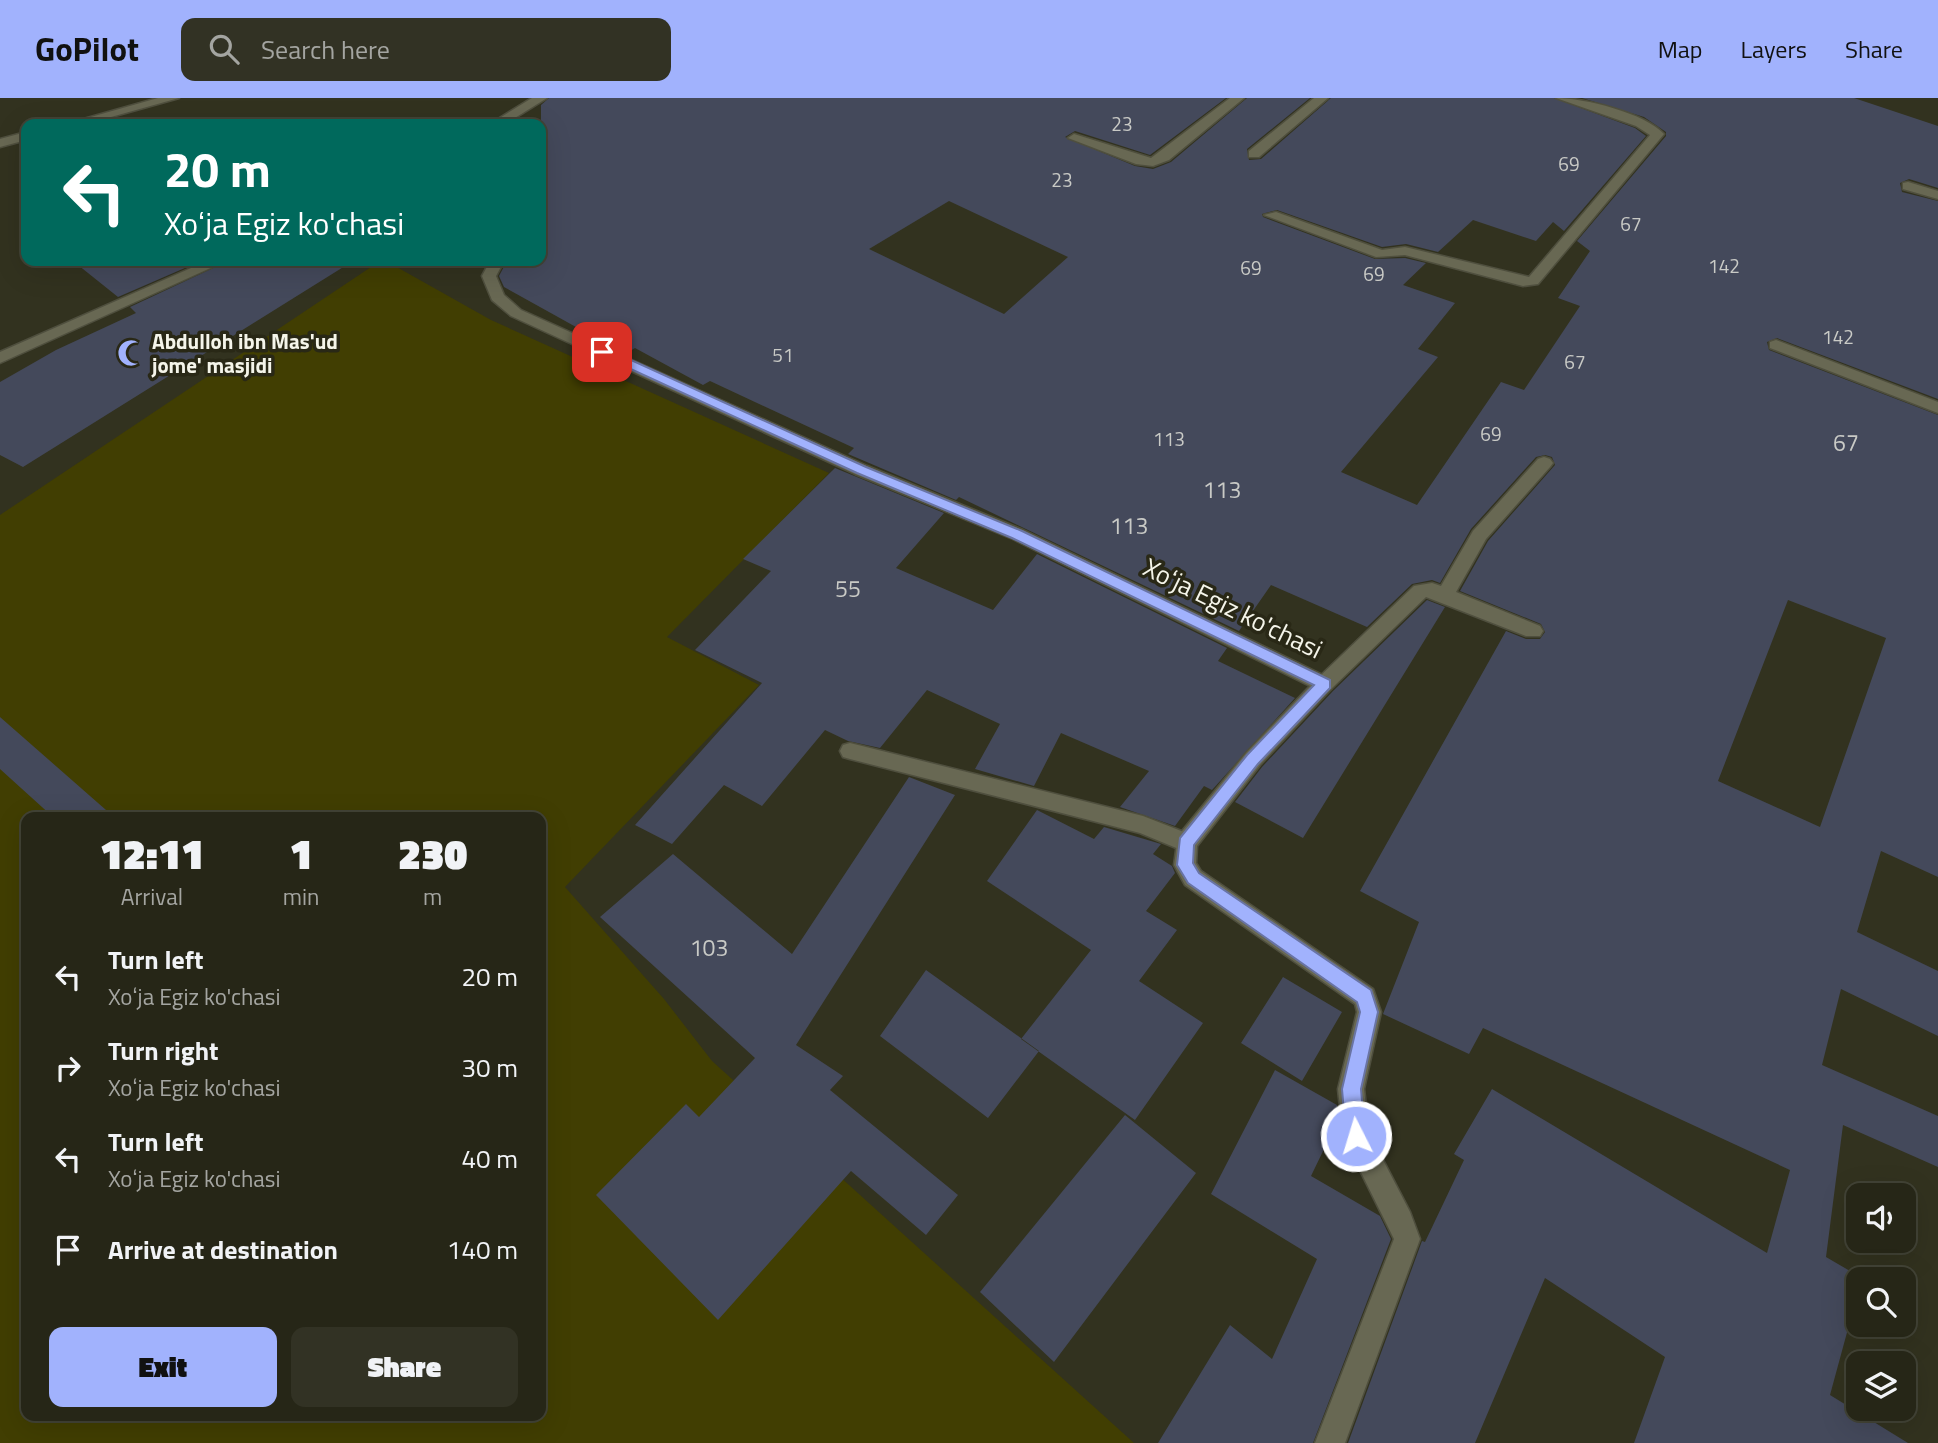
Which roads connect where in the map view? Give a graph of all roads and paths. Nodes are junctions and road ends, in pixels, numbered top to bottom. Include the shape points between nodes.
1 (173, 98) edge
2 (541, 98) edge
3 (1238, 98) edge
4 (1322, 98) edge
5 (1562, 98) edge
6 (91, 119) edge
7 (504, 119) edge
8 (21, 137) edge
9 (1074, 138) dead end
10 (0, 143) edge
11 (1254, 154) dead end
12 (1908, 186) dead end
13 (1938, 195) edge
14 (1271, 215) dead end
15 (208, 266) edge
16 (494, 266) edge
17 (1776, 345) dead end
18 (0, 358) edge
19 (1938, 408) edge
20 (1544, 463) dead end
21 (1445, 595) junction
22 (1533, 631) dead end
23 (1325, 684) junction
24 (850, 751) dead end
25 (1186, 843) junction
26 (1330, 1443) edge

1 - 6 street
2 - 7 street
3 - 9 street via 1153,162
4 - 11 street
5 - 14 street via 1641,123 1658,134 1533,281 1405,251 1381,254
8 - 10 street
12 - 13 street
15 - 18 street
16 - 23 street, Xoʻja Egiz ko'chasi via 489,276 497,297 516,313 861,470 1017,534
17 - 19 street
20 - 21 street via 1479,535
21 - 22 street
21 - 23 street via 1421,591
23 - 25 street, Xoʻja Egiz ko'chasi via 1253,760
24 - 25 street via 1143,825
25 - 26 street via 1185,865 1194,878 1365,996 1369,1012 1351,1089 1356,1136 1407,1239

